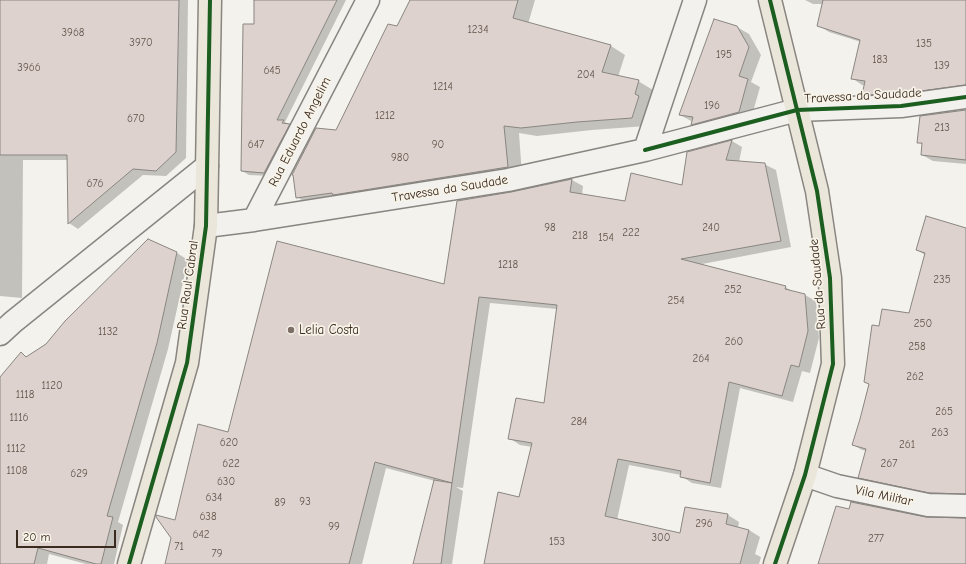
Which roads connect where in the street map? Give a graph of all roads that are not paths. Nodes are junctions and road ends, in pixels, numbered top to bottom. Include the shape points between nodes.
1 (210, 0) edge
2 (368, 0) edge
3 (695, 0) edge
4 (770, 0) edge
5 (966, 96) edge
6 (797, 110) junction
7 (645, 150) junction
8 (207, 166) junction
9 (254, 220) junction
10 (206, 226) junction
11 (4, 326) edge
12 (805, 475) junction
13 (966, 506) edge
14 (129, 564) edge
15 (775, 564) edge

1 - 8 main road, Rua Raul Cabral
2 - 9 street, Rua Eduardo Angelim
3 - 7 street
4 - 6 main road, Rua da Saudade
5 - 6 street, Travessa da Saudade via 901,106
6 - 7 street, Travessa da Saudade
6 - 12 main road, Rua da Saudade via 817,191 830,278 833,364
7 - 9 street, Travessa da Saudade via 508,180
8 - 10 main road, Rua Raul Cabral
8 - 11 street
9 - 10 street
10 - 14 main road, Rua Raul Cabral via 188,363
12 - 13 street, Vila Militar via 837,486 928,505
12 - 15 main road, Rua da Saudade

